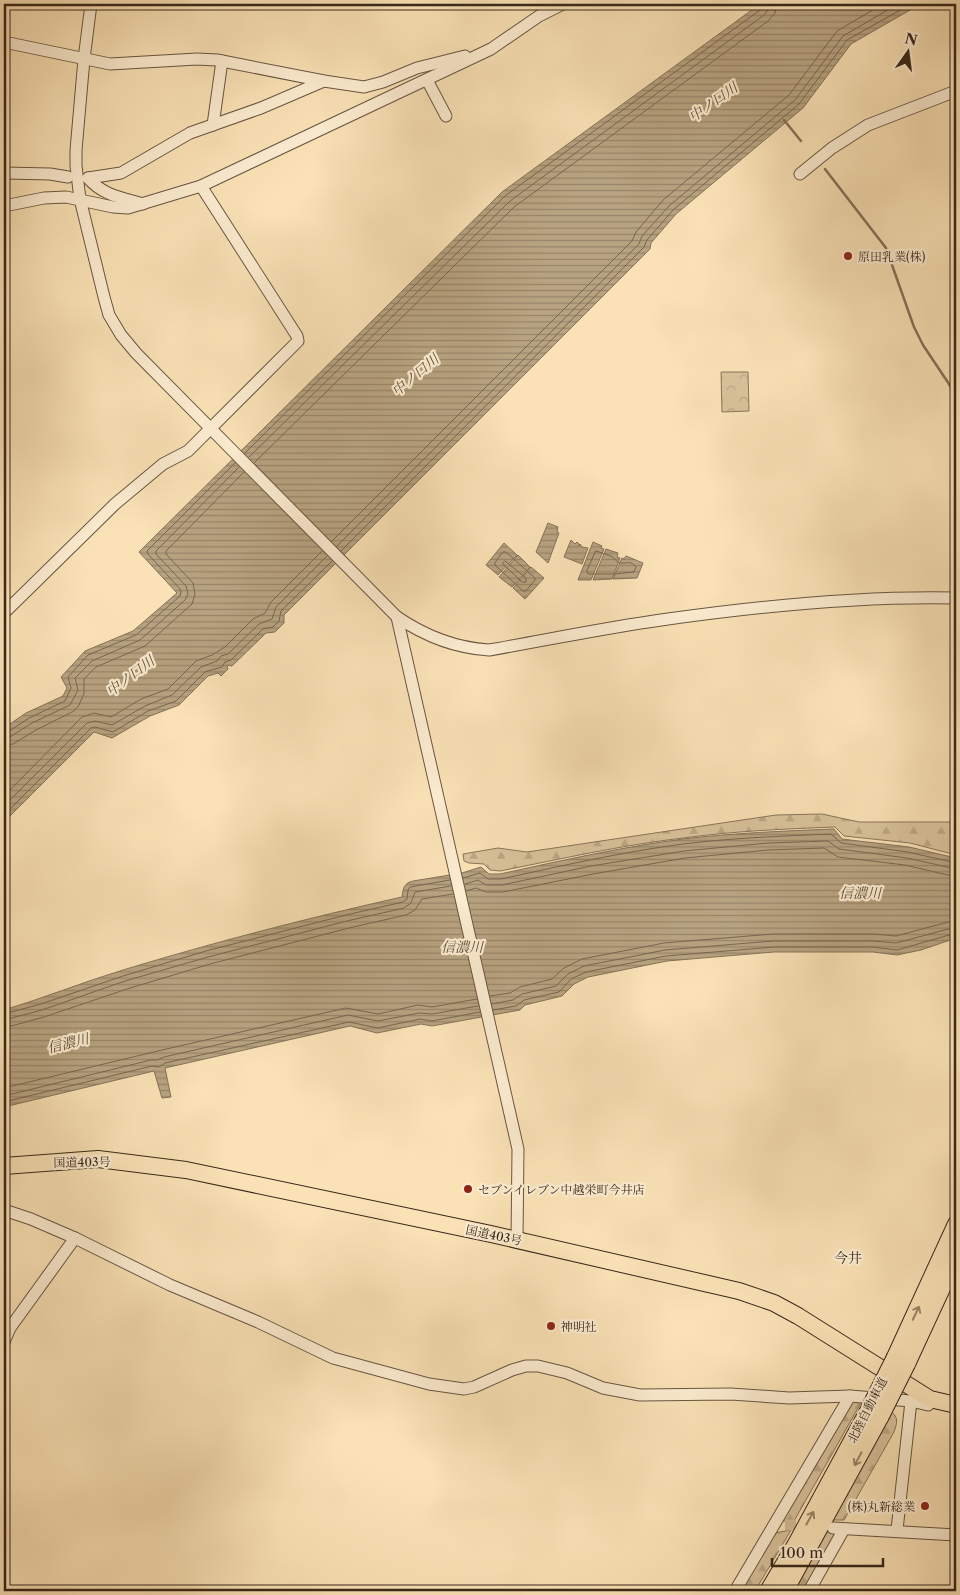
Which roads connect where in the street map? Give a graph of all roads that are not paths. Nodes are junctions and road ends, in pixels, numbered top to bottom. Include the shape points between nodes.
1 (91, 4) edge
2 (563, 4) edge
3 (4, 42) edge
4 (491, 49) junction
5 (84, 59) junction
6 (222, 62) junction
7 (427, 80) junction
8 (324, 81) junction
9 (956, 91) edge
10 (446, 116) dead end
11 (213, 125) junction
12 (4, 173) edge
13 (800, 174) dead end
14 (68, 176) dead end
15 (200, 186) junction
16 (80, 199) junction
17 (145, 204) junction
18 (4, 206) edge
19 (210, 428) junction
20 (956, 598) edge
21 (4, 613) edge
22 (398, 617) junction
23 (4, 1166) edge
24 (4, 1210) edge
25 (956, 1224) edge
26 (75, 1238) junction
27 (517, 1240) junction
28 (956, 1258) edge
29 (4, 1342) edge
30 (901, 1360) junction
31 (850, 1396) junction
32 (934, 1400) junction
33 (911, 1401) junction
34 (956, 1405) edge
35 (875, 1412) junction
36 (897, 1530) junction
37 (956, 1535) edge
38 (735, 1591) edge
39 (768, 1591) edge
40 (785, 1591) edge
41 (809, 1591) edge

1 - 5 street
2 - 4 street via 539,16
3 - 5 street
4 - 7 street
4 - 8 street via 417,68 372,86
5 - 6 street via 110,64 197,59
5 - 16 street via 76,158
6 - 8 street
6 - 11 street
7 - 10 street
7 - 15 street
8 - 11 street
9 - 13 street via 868,125
11 - 17 street via 190,133 120,173 88,178 102,191
12 - 14 street
15 - 17 street
15 - 19 street via 298,341
16 - 17 street via 113,207
16 - 18 street via 44,198
16 - 19 street via 104,298 114,324 136,353
19 - 21 street via 188,451 163,464 115,504
19 - 22 street
20 - 22 street via 908,597 766,606 661,620 489,650 442,640
22 - 27 street via 518,1149
23 - 27 highway, 国道403号 via 98,1160 186,1170
24 - 26 street
30 -> 25 highway, 北陸自動車道
26 - 29 street via 10,1328
26 - 31 street via 170,1285 334,1358 429,1384 464,1389 512,1370 538,1366 567,1373 603,1388 640,1395
27 - 32 highway, 国道403号 via 739,1291 774,1303
28 - 30 highway, 北陸自動車道
30 - 35 highway, 北陸自動車道, bridge
31 - 33 street
31 - 38 street via 779,1525
32 - 33 street via 928,1405
32 - 34 highway, 国道403号
33 - 36 street
39 -> 35 highway, 北陸自動車道
35 -> 40 highway, 北陸自動車道
36 - 37 street
36 - 41 street via 839,1528

